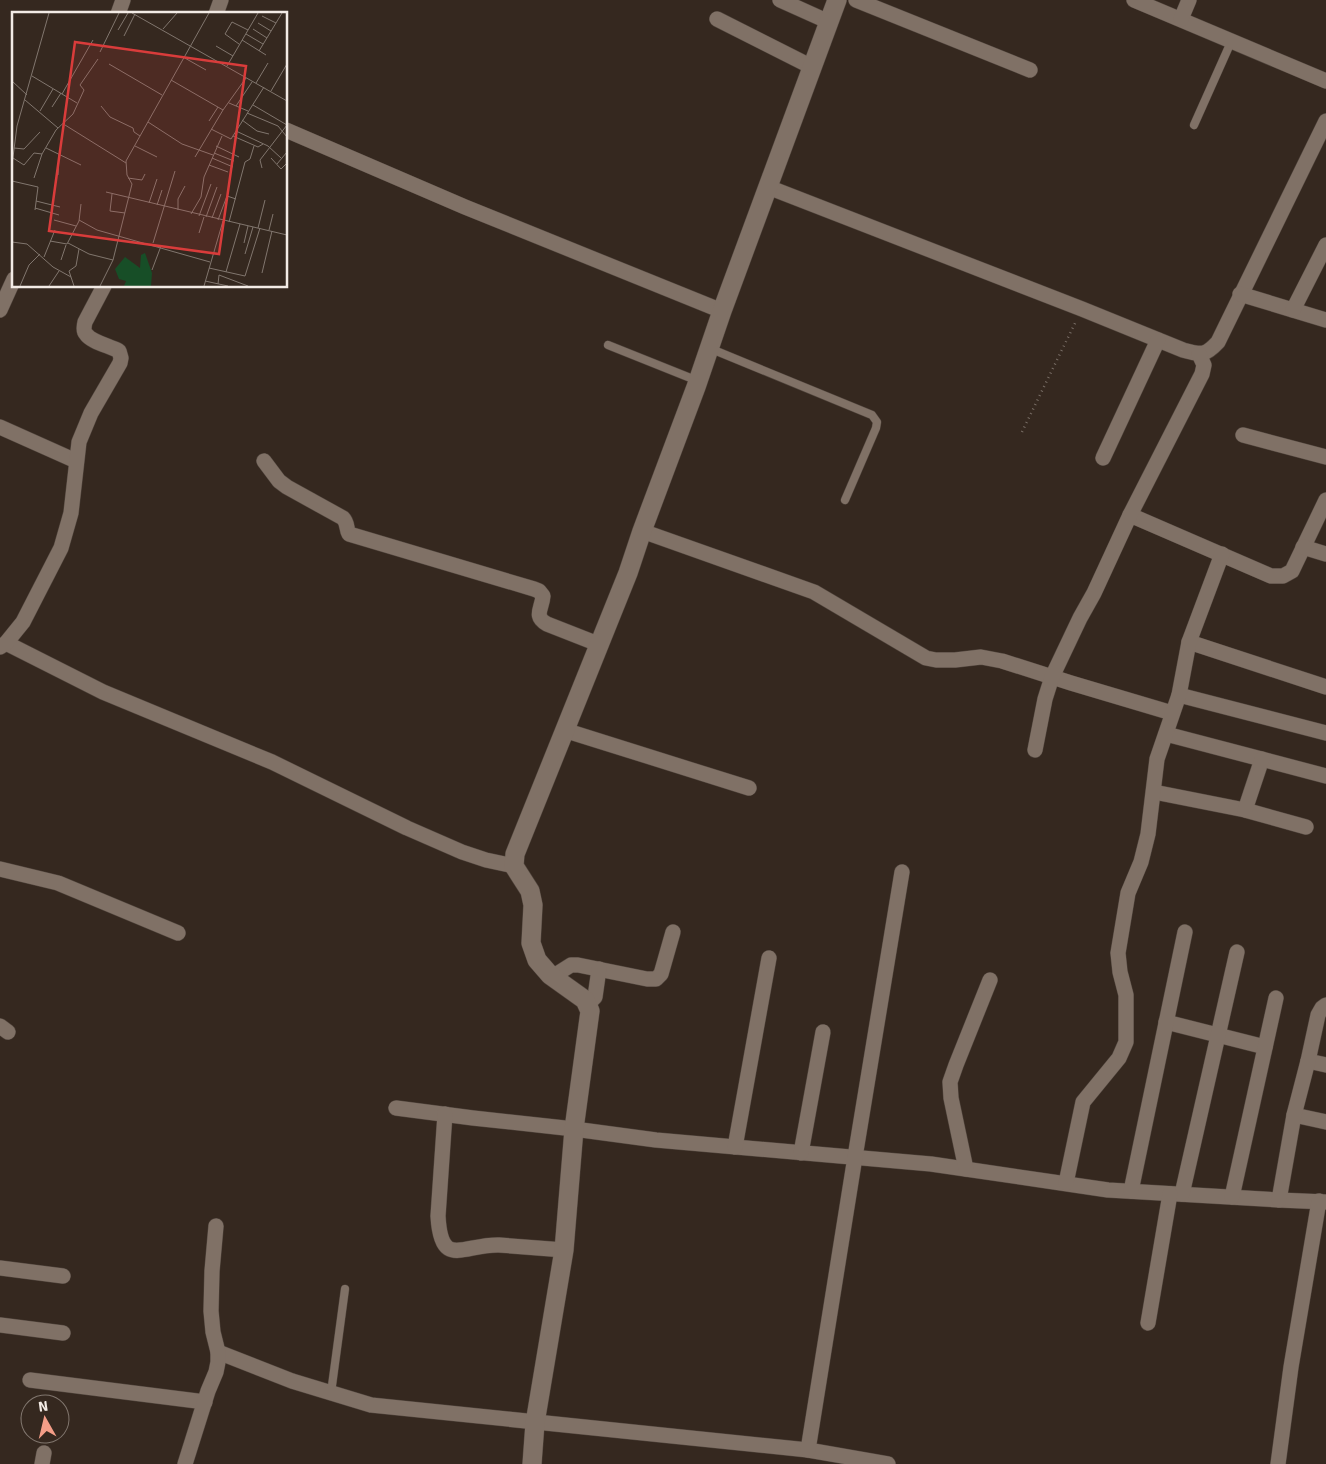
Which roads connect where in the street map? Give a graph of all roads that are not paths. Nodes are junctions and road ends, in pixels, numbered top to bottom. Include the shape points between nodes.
1 (123, 0) edge
2 (221, 0) edge
3 (780, 0) edge
4 (837, 0) edge
5 (856, 0) edge
6 (1134, 0) edge
7 (1189, 0) edge
8 (119, 12) edge
9 (217, 12) edge
10 (717, 19) dead end
11 (1181, 19) junction
12 (829, 22) junction
13 (1231, 42) junction
14 (812, 67) junction
15 (1030, 70) dead end
16 (1326, 81) edge
17 (1326, 121) edge
18 (1194, 125) dead end
19 (288, 131) edge
20 (768, 187) junction
21 (1326, 244) edge
22 (12, 283) edge
23 (103, 288) edge
24 (1240, 294) junction
25 (0, 310) edge
26 (722, 310) junction
27 (1293, 310) junction
28 (1326, 320) edge
29 (1158, 340) junction
30 (608, 344) dead end
31 (709, 348) junction
32 (1199, 354) junction
33 (698, 381) junction
34 (0, 427) edge
35 (1243, 435) dead end
36 (1326, 457) edge
37 (1103, 458) dead end
38 (76, 461) junction
39 (264, 461) dead end
40 (845, 500) dead end
41 (1325, 503) edge
42 (1130, 515) junction
43 (642, 531) junction
44 (1303, 548) junction
45 (1222, 554) junction
46 (1326, 554) edge
47 (1189, 642) junction
48 (598, 644) junction
49 (3, 645) edge
50 (1052, 677) junction
51 (1326, 687) edge
52 (1179, 695) junction
53 (1172, 713) junction
54 (564, 730) junction
55 (1326, 733) edge
56 (1166, 734) junction
57 (1035, 750) dead end
58 (1262, 759) junction
59 (1326, 776) edge
60 (750, 788) dead end
61 (1154, 792) junction
62 (1245, 810) junction
63 (1306, 827) dead end
64 (514, 866) junction
65 (0, 870) edge
66 (902, 872) dead end
67 (673, 932) dead end
68 (1186, 932) dead end
69 (178, 933) dead end
70 (1237, 952) dead end
71 (769, 958) dead end
72 (599, 969) junction
73 (552, 977) junction
74 (990, 980) dead end
75 (1276, 998) dead end
76 (585, 1000) junction
77 (1326, 1005) edge
78 (1166, 1022) junction
79 (823, 1032) dead end
80 (1218, 1036) junction
81 (1265, 1047) junction
82 (1308, 1061) junction
83 (1326, 1065) edge
84 (396, 1108) dead end
85 (445, 1114) junction
86 (1294, 1115) junction
87 (1326, 1122) edge
88 (574, 1129) junction
89 (735, 1147) junction
90 (801, 1153) junction
91 (855, 1157) junction
92 (966, 1168) junction
93 (1066, 1183) junction
94 (1131, 1191) junction
95 (1176, 1194) junction
96 (1232, 1197) junction
97 (1279, 1200) junction
98 (1322, 1201) edge
99 (216, 1226) dead end
100 (564, 1250) junction
101 (0, 1268) edge
102 (63, 1276) dead end
103 (345, 1289) dead end
104 (1148, 1323) dead end
105 (0, 1325) edge
106 (64, 1333) dead end
107 (218, 1352) junction
108 (30, 1380) dead end
109 (331, 1393) junction
110 (205, 1402) junction
111 (535, 1423) junction
112 (808, 1450) junction
113 (870, 1462) edge
114 (184, 1464) edge
115 (532, 1464) edge
116 (888, 1464) edge
117 (1278, 1464) edge

1 - 8 street
2 - 9 street
3 - 12 street
4 - 12 street
5 - 15 street
6 - 11 street
7 - 11 street
10 - 14 street
11 - 13 street
12 - 14 street
13 - 16 street
13 - 18 lane
14 - 20 street
17 - 24 street
19 - 26 street via 465,208
20 - 26 street
20 - 29 street
21 - 27 street
22 - 25 street
23 - 38 street via 85,322 85,334 119,351 121,358 85,426
24 - 27 street
24 - 32 street via 1218,342 1209,351
26 - 31 street
27 - 28 street
29 - 32 street
29 - 37 street
30 - 33 lane
31 - 33 street
31 - 40 lane via 872,415 877,422 876,428
32 - 42 street via 1204,365 1202,374
33 - 43 street
34 - 38 street
35 - 36 street
38 - 49 street via 71,513 61,548 23,622
39 - 48 street via 287,487 343,518 349,534 539,591 543,596 539,612 542,621
41 - 44 street
42 - 45 street
42 - 50 street
43 - 48 street
43 - 50 street via 814,592 926,658 955,660 981,657
44 - 45 street via 1292,571 1283,576 1271,576
44 - 46 street
45 - 47 street
47 - 51 street
47 - 52 street
48 - 54 street
49 - 64 street via 103,692 272,762 462,852
50 - 53 street
50 - 57 street
52 - 53 street
52 - 55 street
53 - 56 street
54 - 60 street
54 - 64 street via 514,854
56 - 58 street
56 - 61 street via 1157,759
58 - 59 street
58 - 62 street
61 - 62 street
61 - 93 street via 1145,848 1128,893 1118,953 1126,996 1126,1042 1119,1058 1083,1102
62 - 63 street
64 - 73 street via 530,891 533,905 530,943 537,960
65 - 69 street via 58,883
66 - 91 street
67 - 72 street via 661,974 656,979
68 - 78 street
70 - 80 street
71 - 89 street
72 - 73 street via 571,965
72 - 76 street via 595,997 591,1001
73 - 76 street
74 - 92 street via 950,1082
75 - 81 street
76 - 88 street via 590,1011
77 - 82 street via 1318,1014
78 - 80 street
78 - 94 street
79 - 90 street
80 - 81 street
80 - 95 street
81 - 96 street
82 - 83 street
82 - 86 street
84 - 85 street
85 - 88 street
85 - 100 street via 438,1230 446,1248 459,1250 492,1244
86 - 87 street
86 - 97 street
88 - 89 street
88 - 100 street
89 - 90 street
90 - 91 street
91 - 92 street
91 - 112 street
92 - 93 street
93 - 94 street
94 - 95 street
95 - 96 street
95 - 104 street
96 - 97 street
97 - 98 street
98 - 117 street via 1291,1367
99 - 107 street via 211,1311
100 - 111 street
101 - 102 street
103 - 109 lane
105 - 106 street
107 - 109 street
107 - 110 street via 216,1372
108 - 110 street
109 - 111 street via 371,1405
110 - 114 street
111 - 112 street
111 - 115 street
112 - 113 street
113 - 116 street

